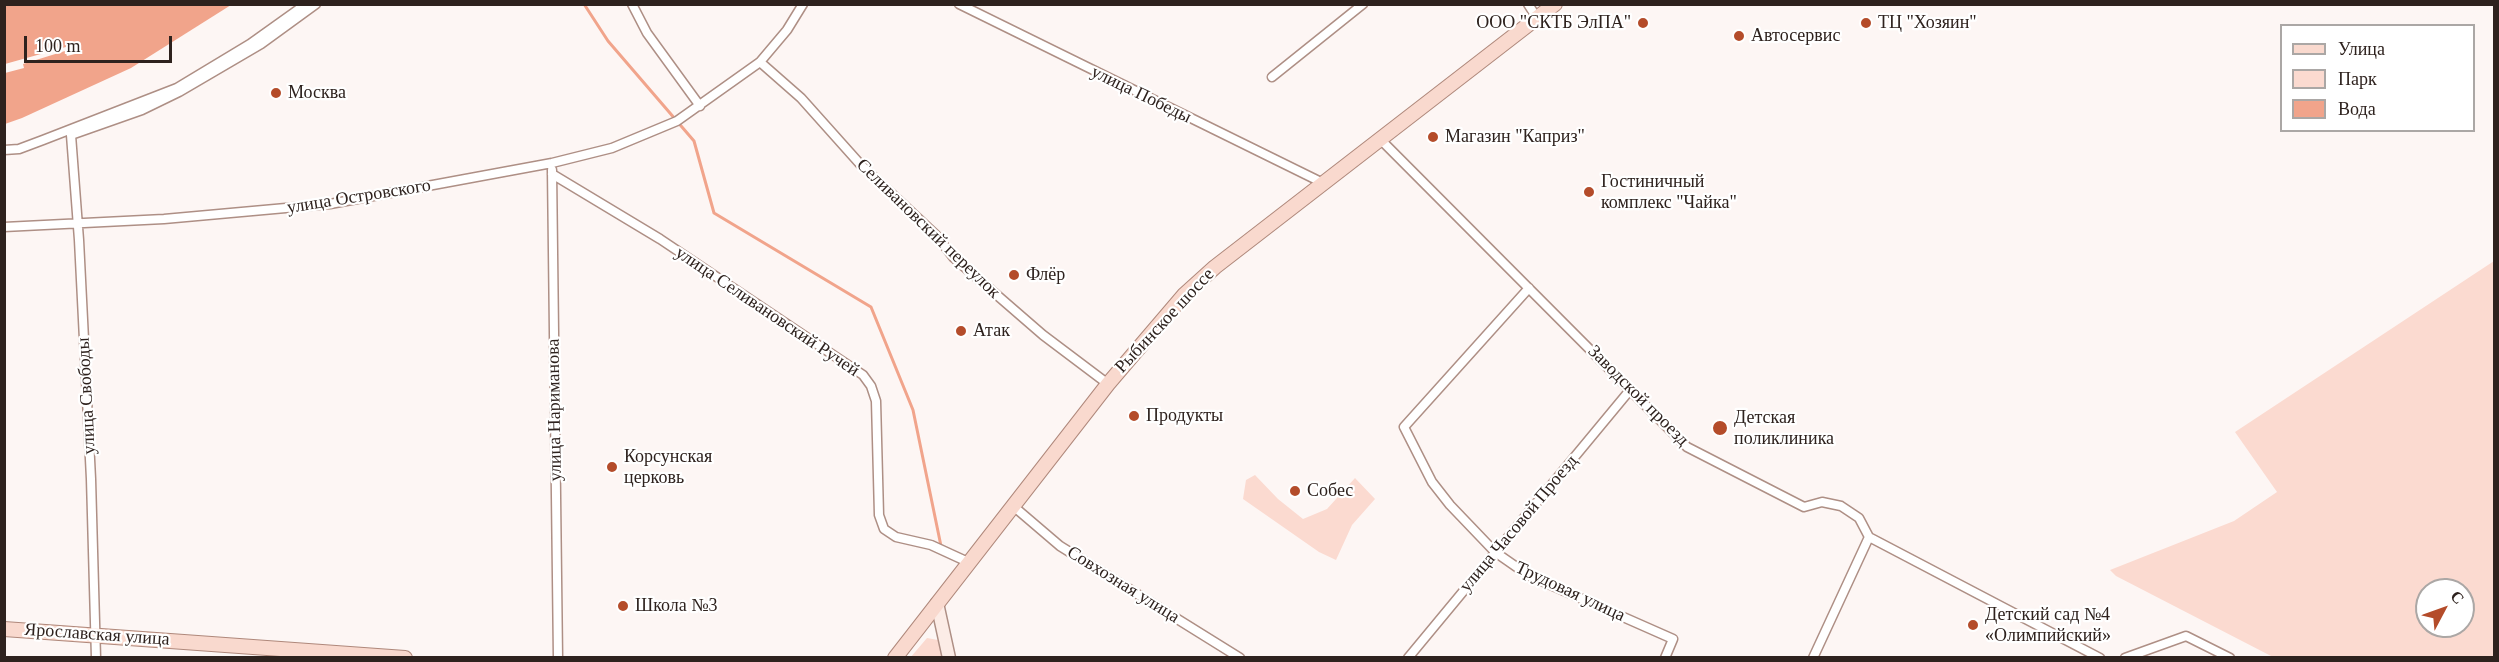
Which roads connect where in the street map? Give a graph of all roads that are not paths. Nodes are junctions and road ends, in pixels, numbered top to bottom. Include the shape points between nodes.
1 (306, 4) edge
2 (316, 4) edge
3 (632, 4) edge
4 (803, 4) edge
5 (959, 4) edge
6 (1363, 4) edge
7 (1528, 4) edge
8 (1555, 4) edge
9 (1537, 18) junction
10 (760, 62) junction
11 (1272, 77) dead end
12 (700, 106) junction
13 (1380, 139) junction
14 (4, 150) edge
15 (552, 163) junction
16 (552, 174) junction
17 (1323, 183) junction
18 (78, 222) junction
19 (4, 227) edge
20 (1528, 288) junction
21 (1108, 384) junction
22 (1630, 390) junction
23 (1012, 505) junction
24 (1869, 537) junction
25 (1495, 552) junction
26 (968, 562) junction
27 (937, 603) junction
28 (4, 629) edge
29 (95, 635) junction
30 (96, 657) edge
31 (405, 657) edge
32 (558, 657) edge
33 (895, 657) edge
34 (949, 657) edge
35 (1240, 657) edge
36 (1408, 657) edge
37 (1665, 657) edge
38 (1813, 657) edge
39 (2100, 657) edge
40 (2125, 657) edge
41 (2230, 657) edge

1 - 14 street via 177,88 43,140
2 - 18 street, улица Свободы via 261,44 179,93 71,135
3 - 12 street via 647,33
4 - 10 street, улица Островского
5 - 17 street, улица Победы
6 - 11 street
7 - 9 street
8 - 9 main road, Рыбинское шоссе
9 - 13 main road, Рыбинское шоссе
10 - 12 street, улица Островского
10 - 21 street, Селивановский переулок via 801,98 953,257 1043,335
12 - 15 street, улица Островского via 637,139
13 - 17 main road, Рыбинское шоссе
13 - 20 street, Заводской проезд
15 - 16 street, улица Нариманова
15 - 18 street, улица Островского via 330,204 164,219
16 - 26 street, улица Селивановский Ручей via 660,238 863,375 876,401 879,515 884,529 896,537 931,545
16 - 32 street, улица Нариманова
17 - 21 main road, Рыбинское шоссе via 1184,295
18 - 19 street, улица Островского
18 - 29 street, улица Свободы
20 - 22 street, Заводской проезд
20 - 25 street, Трудовая улица via 1404,427 1432,482
21 - 23 main road, Рыбинское шоссе
22 - 24 street, Заводской проезд via 1695,452 1804,507 1822,502 1841,507 1859,518
22 - 25 street, улица Часовой Проезд
23 - 26 main road, Рыбинское шоссе
23 - 35 street, Совхозная улица via 1060,546
24 - 38 street
24 - 39 street, Заводской проезд
25 - 36 street, улица Часовой Проезд
25 - 37 street, Трудовая улица via 1528,575 1673,639
26 - 27 main road, Рыбинское шоссе
27 - 33 main road, Рыбинское шоссе
27 - 34 main road
28 - 29 main road, Ярославская улица
29 - 30 street, улица Свободы
29 - 31 main road, Ярославская улица
40 - 41 street via 2186,636

